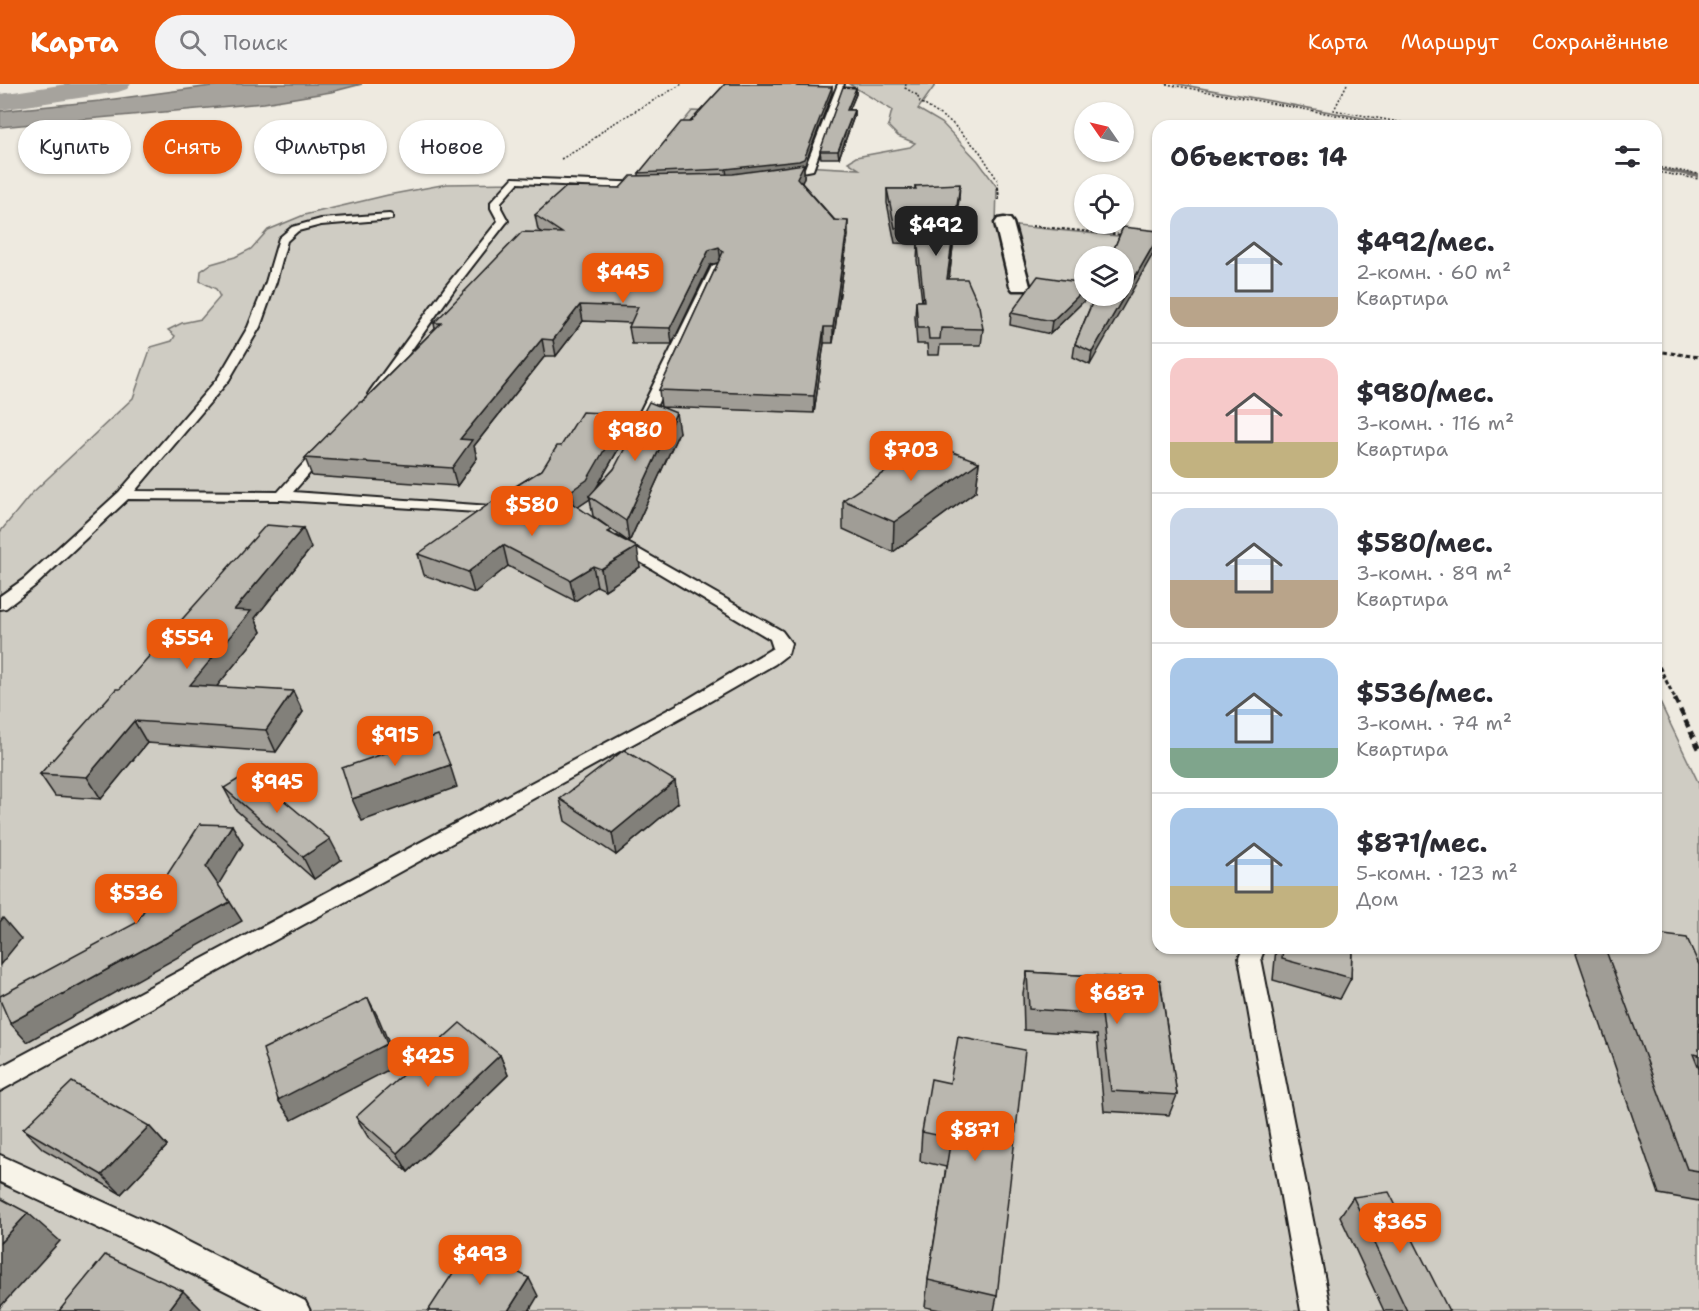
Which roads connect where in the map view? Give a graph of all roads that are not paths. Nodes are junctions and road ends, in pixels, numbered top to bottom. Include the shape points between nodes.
1 (841, 84) edge
2 (770, 176) edge
3 (655, 186) edge
4 (389, 217) dead end
5 (1004, 224) road end
6 (717, 266) edge
7 (1020, 286) dead end
8 (370, 399) edge
9 (633, 440) edge
10 (330, 443) edge
11 (124, 495) junction
12 (282, 496) junction
13 (520, 512) edge
14 (605, 534) edge
15 (0, 604) edge
16 (1252, 954) edge
17 (0, 1080) edge
18 (0, 1168) edge
19 (296, 1311) edge
20 (1316, 1311) edge

1 - 2 lane via 809,170
3 - 8 lane via 516,180 496,202 503,221
4 - 11 lane via 321,222 295,229 282,240 254,327 228,371
5 - 7 street
6 - 9 lane
10 - 12 lane
11 - 12 lane
11 - 15 lane via 30,582
12 - 13 lane
14 - 17 lane via 776,635 782,650 694,703
16 - 20 lane
18 - 19 lane

